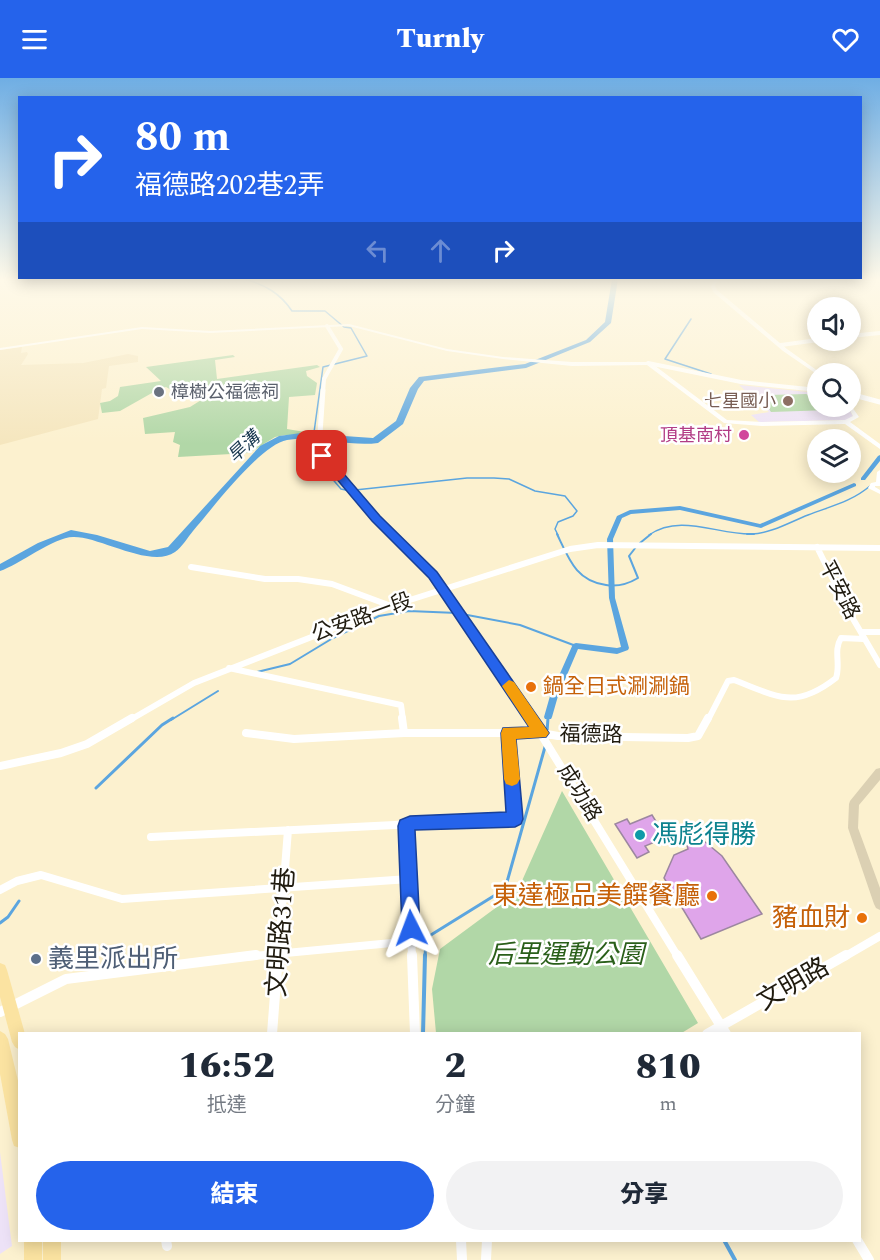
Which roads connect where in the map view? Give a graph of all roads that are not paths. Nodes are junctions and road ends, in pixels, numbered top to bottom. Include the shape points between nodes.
1 (100, 334) edge
2 (332, 334) edge
3 (387, 334) edge
4 (768, 334) edge
5 (807, 341) edge
6 (781, 345) junction
7 (0, 349) edge
8 (648, 363) junction
9 (807, 365) edge
10 (807, 389) edge
11 (861, 397) edge
12 (880, 402) edge
13 (856, 417) edge
14 (846, 422) junction
15 (880, 447) edge
16 (880, 472) edge
17 (880, 484) edge
18 (880, 492) edge
19 (817, 547) junction
20 (880, 548) edge
21 (191, 567) dead end
22 (443, 589) junction
23 (391, 606) junction
24 (880, 632) edge
25 (862, 635) junction
26 (880, 665) edge
27 (230, 668) junction
28 (404, 733) junction
29 (508, 733) junction
30 (541, 733) junction
31 (246, 734) dead end
32 (0, 766) edge
33 (880, 772) edge
34 (406, 826) junction
35 (288, 830) junction
36 (151, 837) dead end
37 (875, 877) edge
38 (409, 879) junction
39 (284, 886) junction
40 (0, 890) edge
41 (880, 904) edge
42 (880, 936) edge
43 (412, 941) junction
44 (280, 952) junction
45 (0, 970) edge
46 (5, 1009) edge
47 (723, 1029) edge
48 (272, 1032) edge
49 (415, 1032) edge
50 (18, 1038) edge
51 (0, 1039) edge
52 (18, 1130) edge
53 (33, 1242) edge
54 (52, 1242) edge
55 (461, 1242) edge
56 (487, 1242) edge
57 (858, 1242) edge
58 (33, 1260) edge
59 (52, 1260) edge
60 (462, 1260) edge
61 (486, 1260) edge
62 (869, 1260) edge

1 - 7 street
2 - 22 street, 成功路 via 341,349 324,379 319,448 322,456
3 - 8 street via 447,350 549,363
4 - 6 street
5 - 6 street
6 - 9 street
8 - 10 street via 741,382
8 - 14 street via 726,422
11 - 12 street
13 - 14 street
14 - 15 street
16 - 17 street
17 - 18 street via 871,488
19 - 20 street, 公安路一段
19 - 22 street, 公安路一段 via 598,545 570,549
19 - 25 street, 平安路
21 - 23 street via 332,584
22 - 23 street, 公安路一段
22 - 30 street, 成功路
23 - 27 street, 公安路一段
24 - 25 street
25 - 26 street, 平安路
25 - 30 street, 福德路 via 837,641 836,678 801,699 781,699 728,681 698,736
27 - 28 street via 401,705
27 - 32 street, 公安路一段 via 194,683 87,744
28 - 29 street, 福德路
28 - 31 street, 福德路 via 294,739
29 - 30 street, 福德路
29 - 34 street via 515,819
30 - 47 street, 成功路
33 - 37 main road via 854,804 853,828
34 - 35 street
34 - 38 street
35 - 36 street
35 - 39 street, 文明路31巷
37 - 41 main road
38 - 39 street
38 - 43 street
39 - 40 street via 122,898 41,875
39 - 44 street, 文明路31巷
42 - 47 street, 文明路
43 - 44 street
43 - 49 street
44 - 46 street via 66,979
44 - 48 street, 文明路31巷
45 - 46 main road
46 - 50 main road
51 - 52 main road
53 - 58 main road
54 - 59 main road
55 - 60 street
56 - 61 street
57 - 62 street

